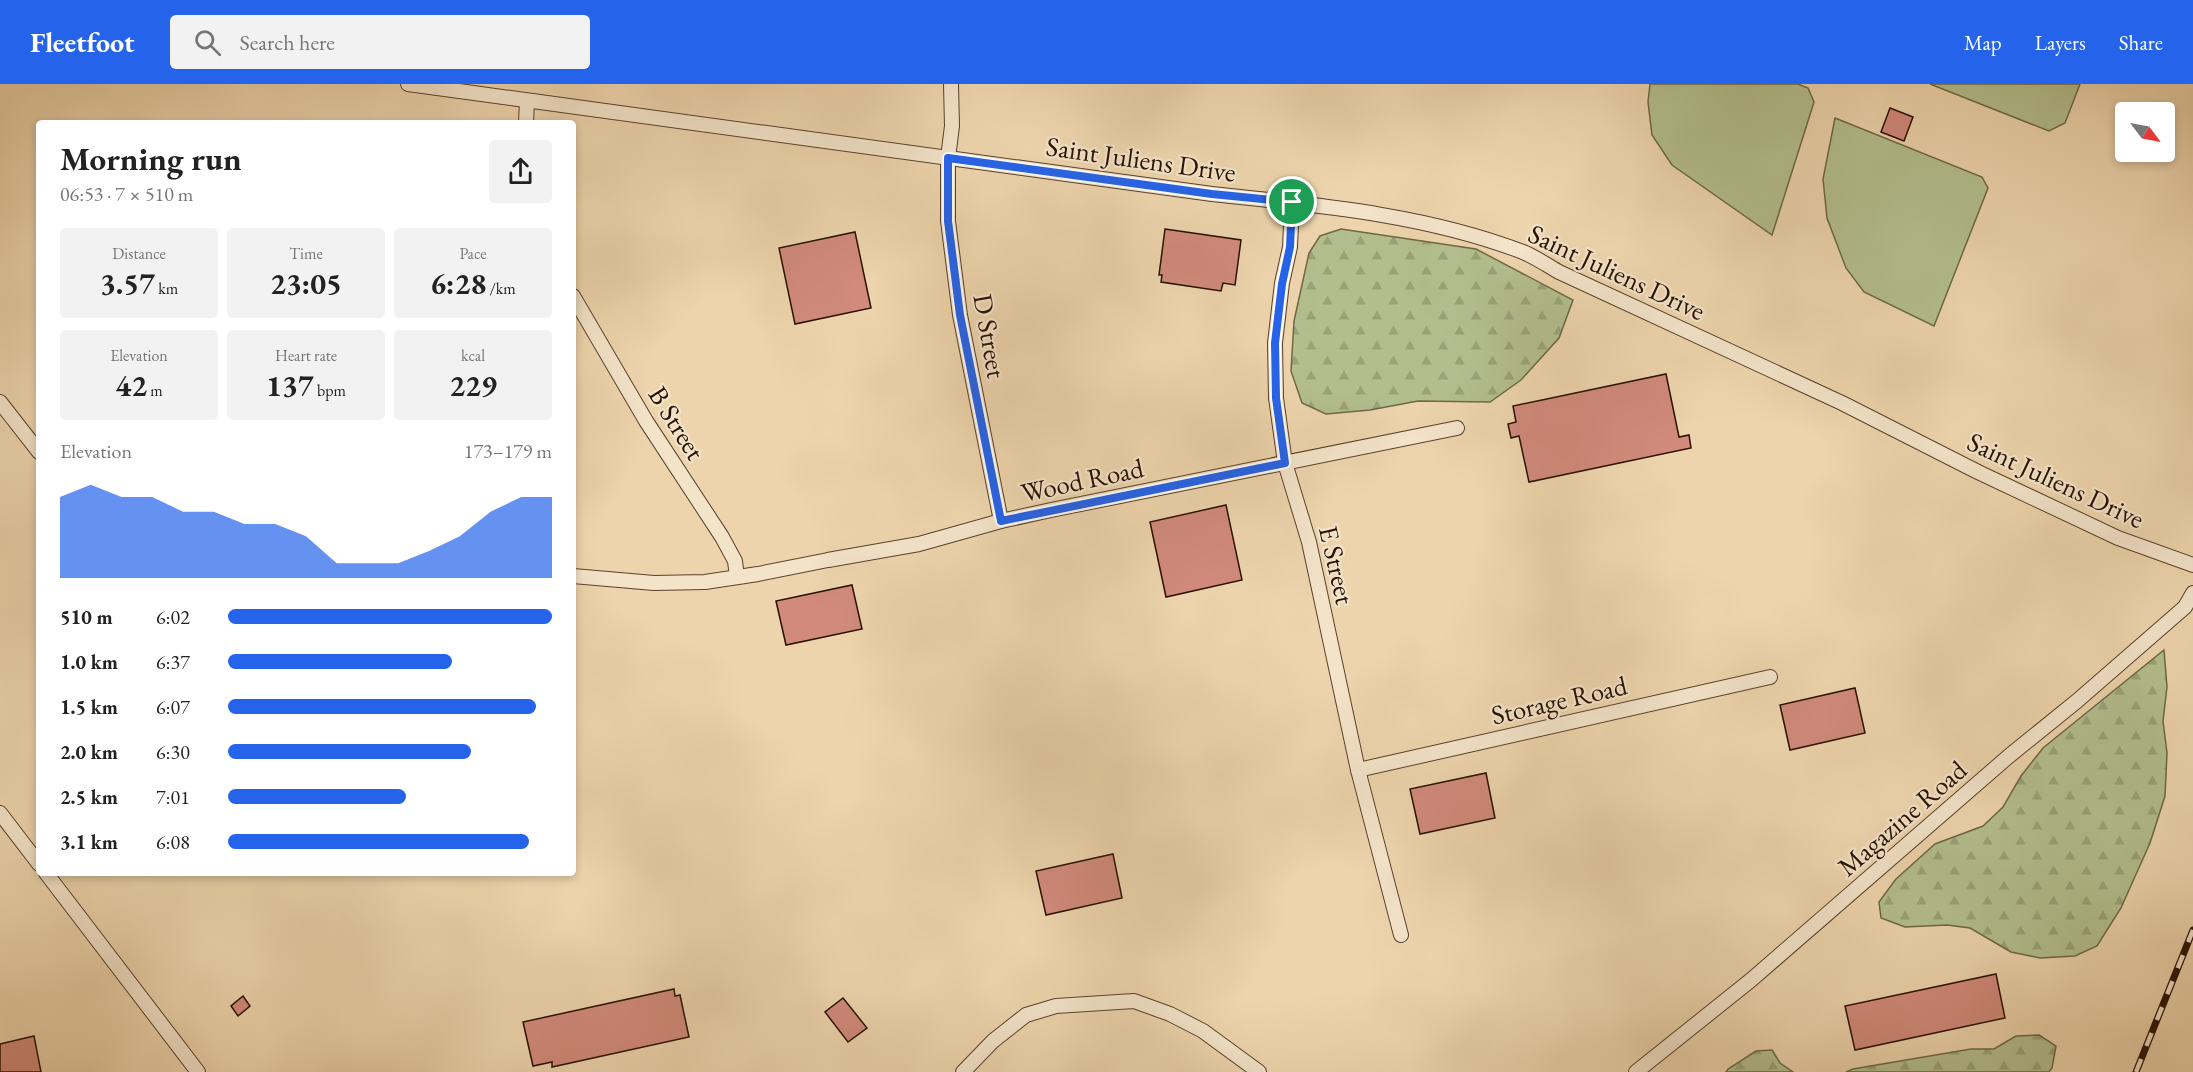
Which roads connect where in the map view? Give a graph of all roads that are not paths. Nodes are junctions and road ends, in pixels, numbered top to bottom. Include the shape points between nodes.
1 (408, 84) edge
2 (951, 84) edge
3 (527, 100) junction
4 (526, 120) edge
5 (948, 158) junction
6 (1292, 202) junction
7 (576, 301) edge
8 (0, 402) edge
9 (1457, 428) dead end
10 (36, 448) edge
11 (1285, 463) junction
12 (1001, 521) junction
13 (2193, 565) edge
14 (576, 576) edge
15 (737, 577) junction
16 (2193, 594) edge
17 (1770, 677) dead end
18 (1358, 770) junction
19 (0, 813) edge
20 (36, 860) edge
21 (48, 876) edge
22 (1401, 934) dead end
23 (198, 1072) edge
24 (963, 1072) edge
25 (1258, 1072) edge
26 (1635, 1072) edge

1 - 3 street, Saint Juliens Drive
2 - 5 street, D Street
3 - 4 street
3 - 5 street, Saint Juliens Drive
5 - 6 street, Saint Juliens Drive
5 - 12 street, D Street via 948,221 960,315
6 - 11 street, E Street via 1290,247 1275,343 1276,398
6 - 13 street, Saint Juliens Drive via 1442,226 1525,253 2118,538
7 - 15 street, B Street via 646,421 722,537 735,561
8 - 10 street
9 - 11 street, Wood Road
11 - 12 street, Wood Road
11 - 18 street, E Street via 1309,542
12 - 15 street, Wood Road via 919,544
14 - 15 street, Wood Road via 654,583
16 - 26 street, Magazine Road via 2185,607 2077,701 1751,980
17 - 18 street, Storage Road
18 - 22 street, E Street
19 - 20 street
21 - 23 street
24 - 25 street via 1026,1015 1056,1006 1134,1001 1203,1031

